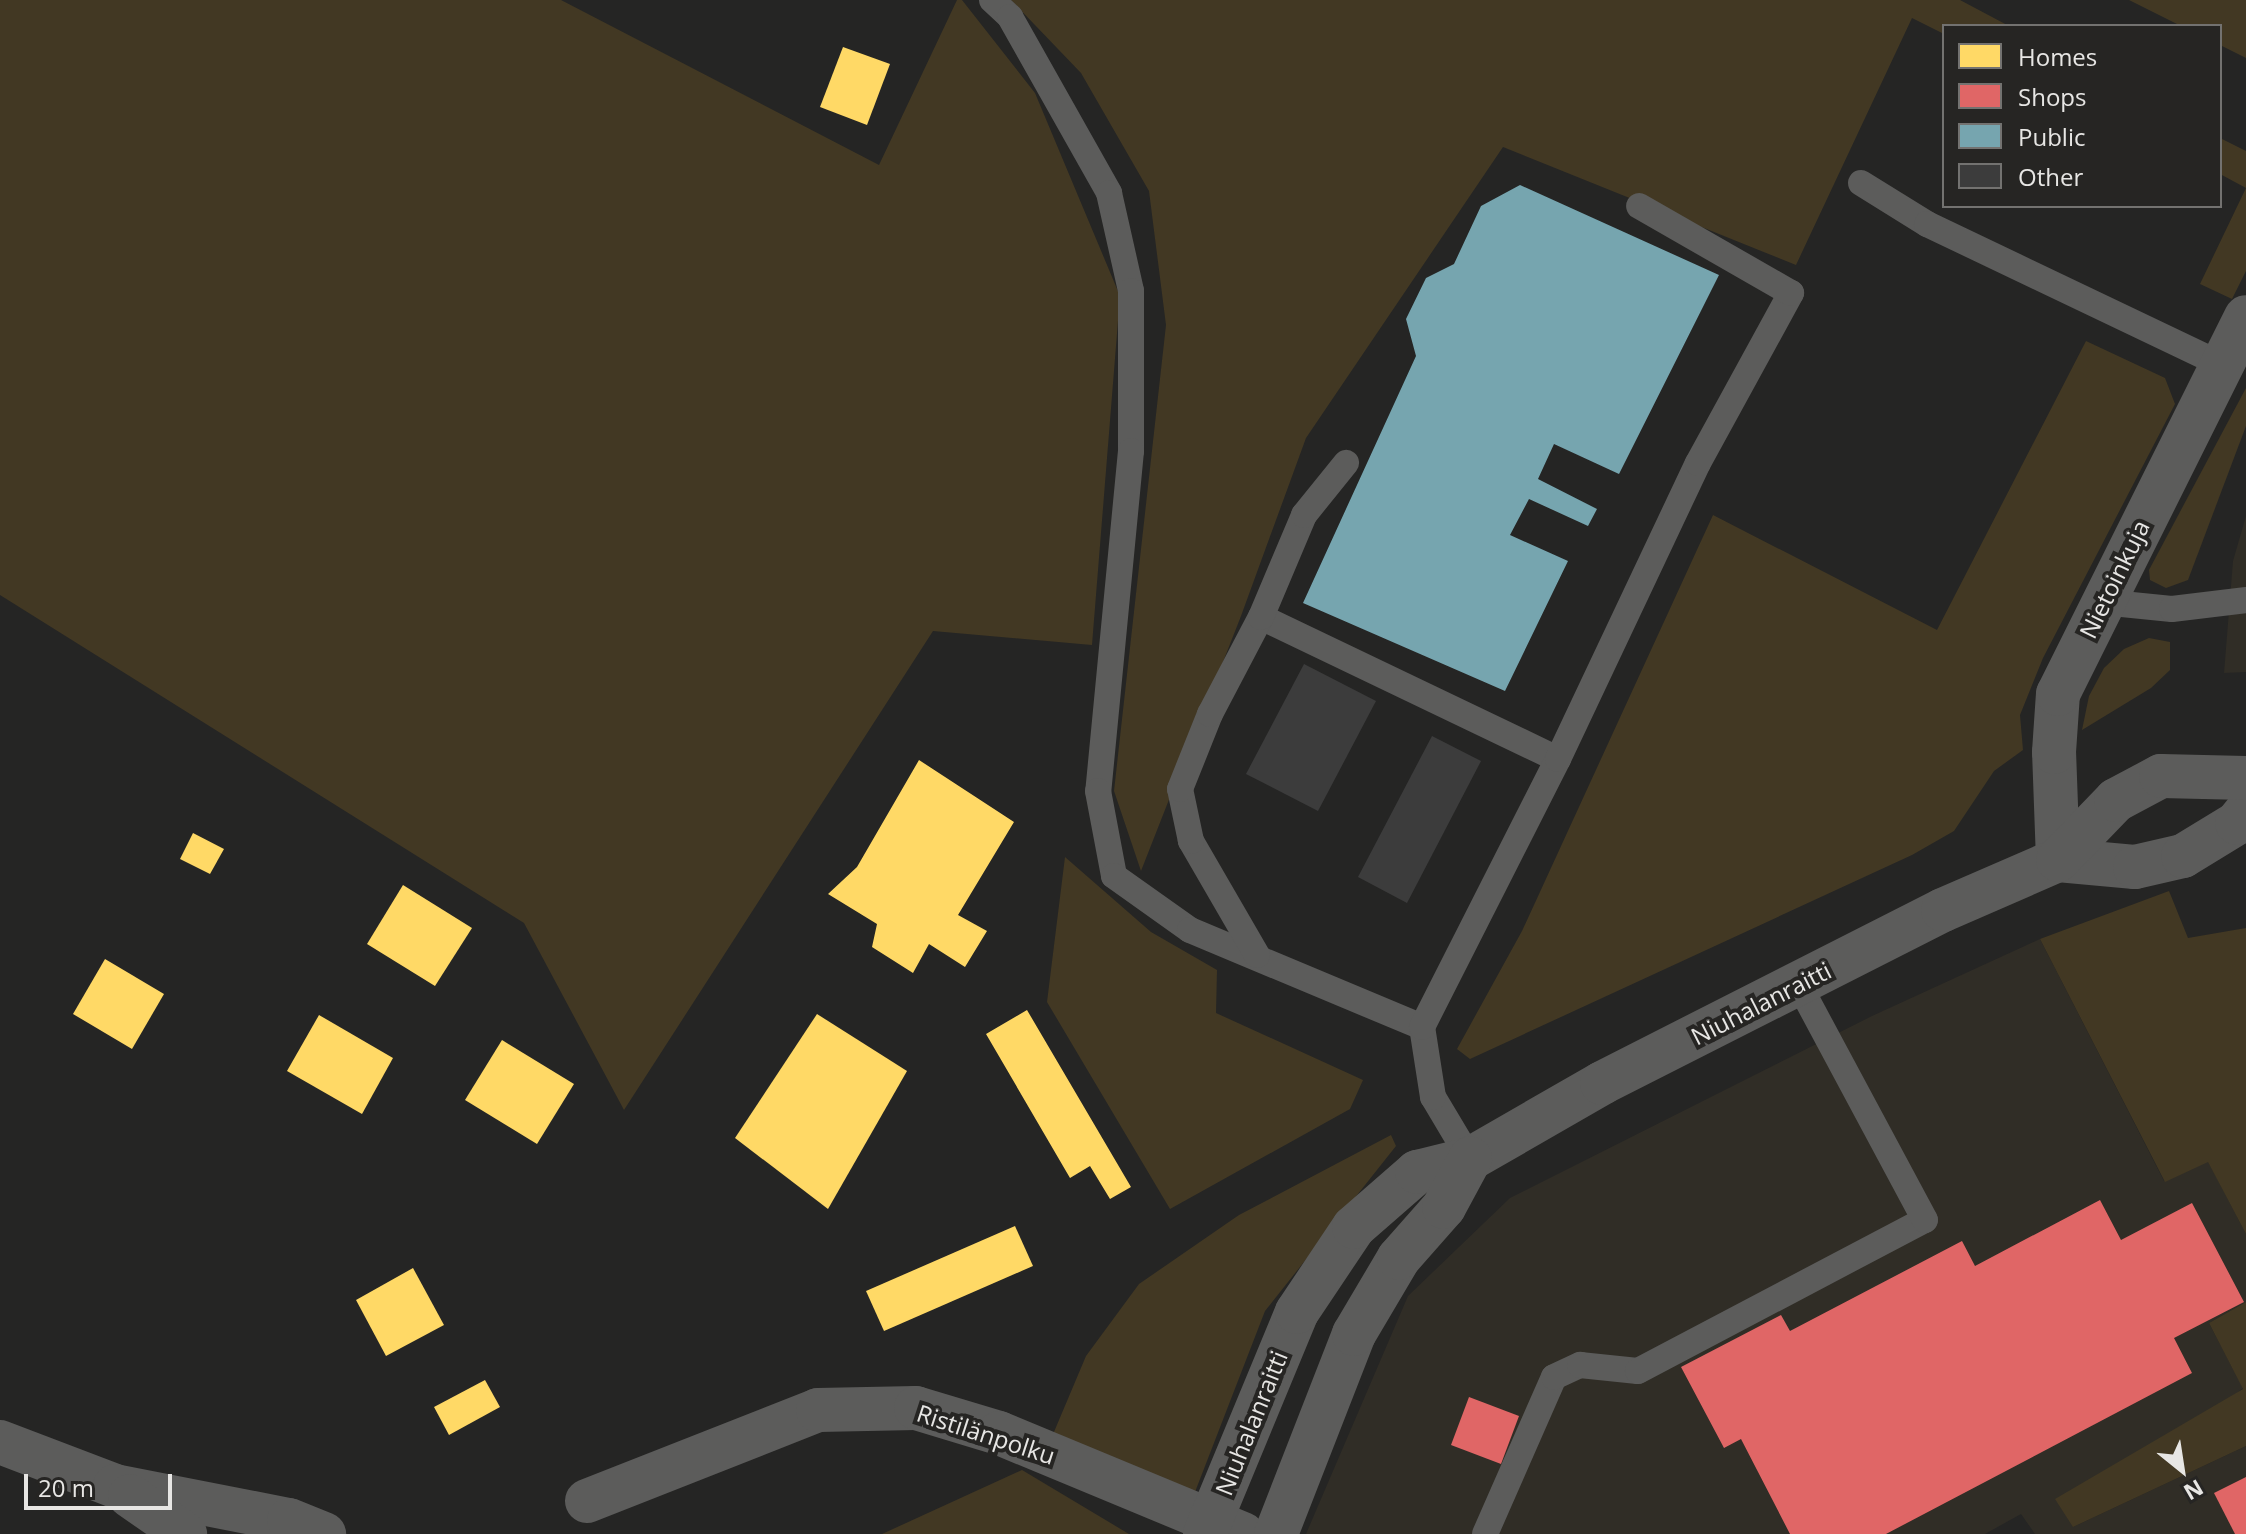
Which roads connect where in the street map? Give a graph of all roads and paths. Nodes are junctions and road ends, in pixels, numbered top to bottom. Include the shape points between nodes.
1 (992, 0) edge
2 (1861, 183) dead end
3 (1639, 206) dead end
4 (2246, 317) edge
5 (2220, 364) junction
6 (1346, 463) dead end
7 (2246, 600) edge
8 (2102, 602) junction
9 (1261, 617) junction
10 (1558, 759) junction
11 (2246, 778) edge
12 (2246, 812) edge
13 (2058, 860) junction
14 (1257, 955) junction
15 (1799, 985) junction
16 (1422, 1027) junction
17 (1470, 1159) junction
18 (0, 1442) edge
19 (115, 1486) junction
20 (587, 1501) dead end
21 (299, 1529) edge
22 (1219, 1529) edge
23 (185, 1534) edge
24 (1276, 1534) edge
25 (1485, 1534) edge

1 - 14 lane via 1010,17 1109,193 1131,291 1131,451 1098,791 1114,876 1190,930
2 - 5 lane via 1927,224
3 - 10 lane via 1791,293 1698,463
4 - 5 street, Nietoinkuja
5 - 8 street, Nietoinkuja
6 - 9 lane via 1304,515
7 - 8 lane via 2172,609
8 - 13 street, Nietoinkuja via 2058,694
9 - 10 lane
9 - 14 lane via 1210,714 1180,789 1191,841
10 - 16 lane
11 - 13 street, Niuhalanraitti via 2161,776 2116,800
12 - 13 street, Niuhalanraitti via 2183,856 2135,867
13 - 15 street, Niuhalanraitti via 1943,910
14 - 16 lane
15 - 17 street, Niuhalanraitti via 1602,1083
15 - 25 lane via 1925,1220 1638,1371 1580,1365 1554,1377
16 - 17 lane via 1433,1097
17 - 22 street, Niuhalanraitti via 1417,1172 1354,1227 1297,1312
17 - 24 street via 1444,1207 1399,1258 1354,1334
18 - 19 street
19 - 21 street
19 - 23 street
20 - 22 street, Ristilänpolku via 818,1410 916,1408 999,1433

